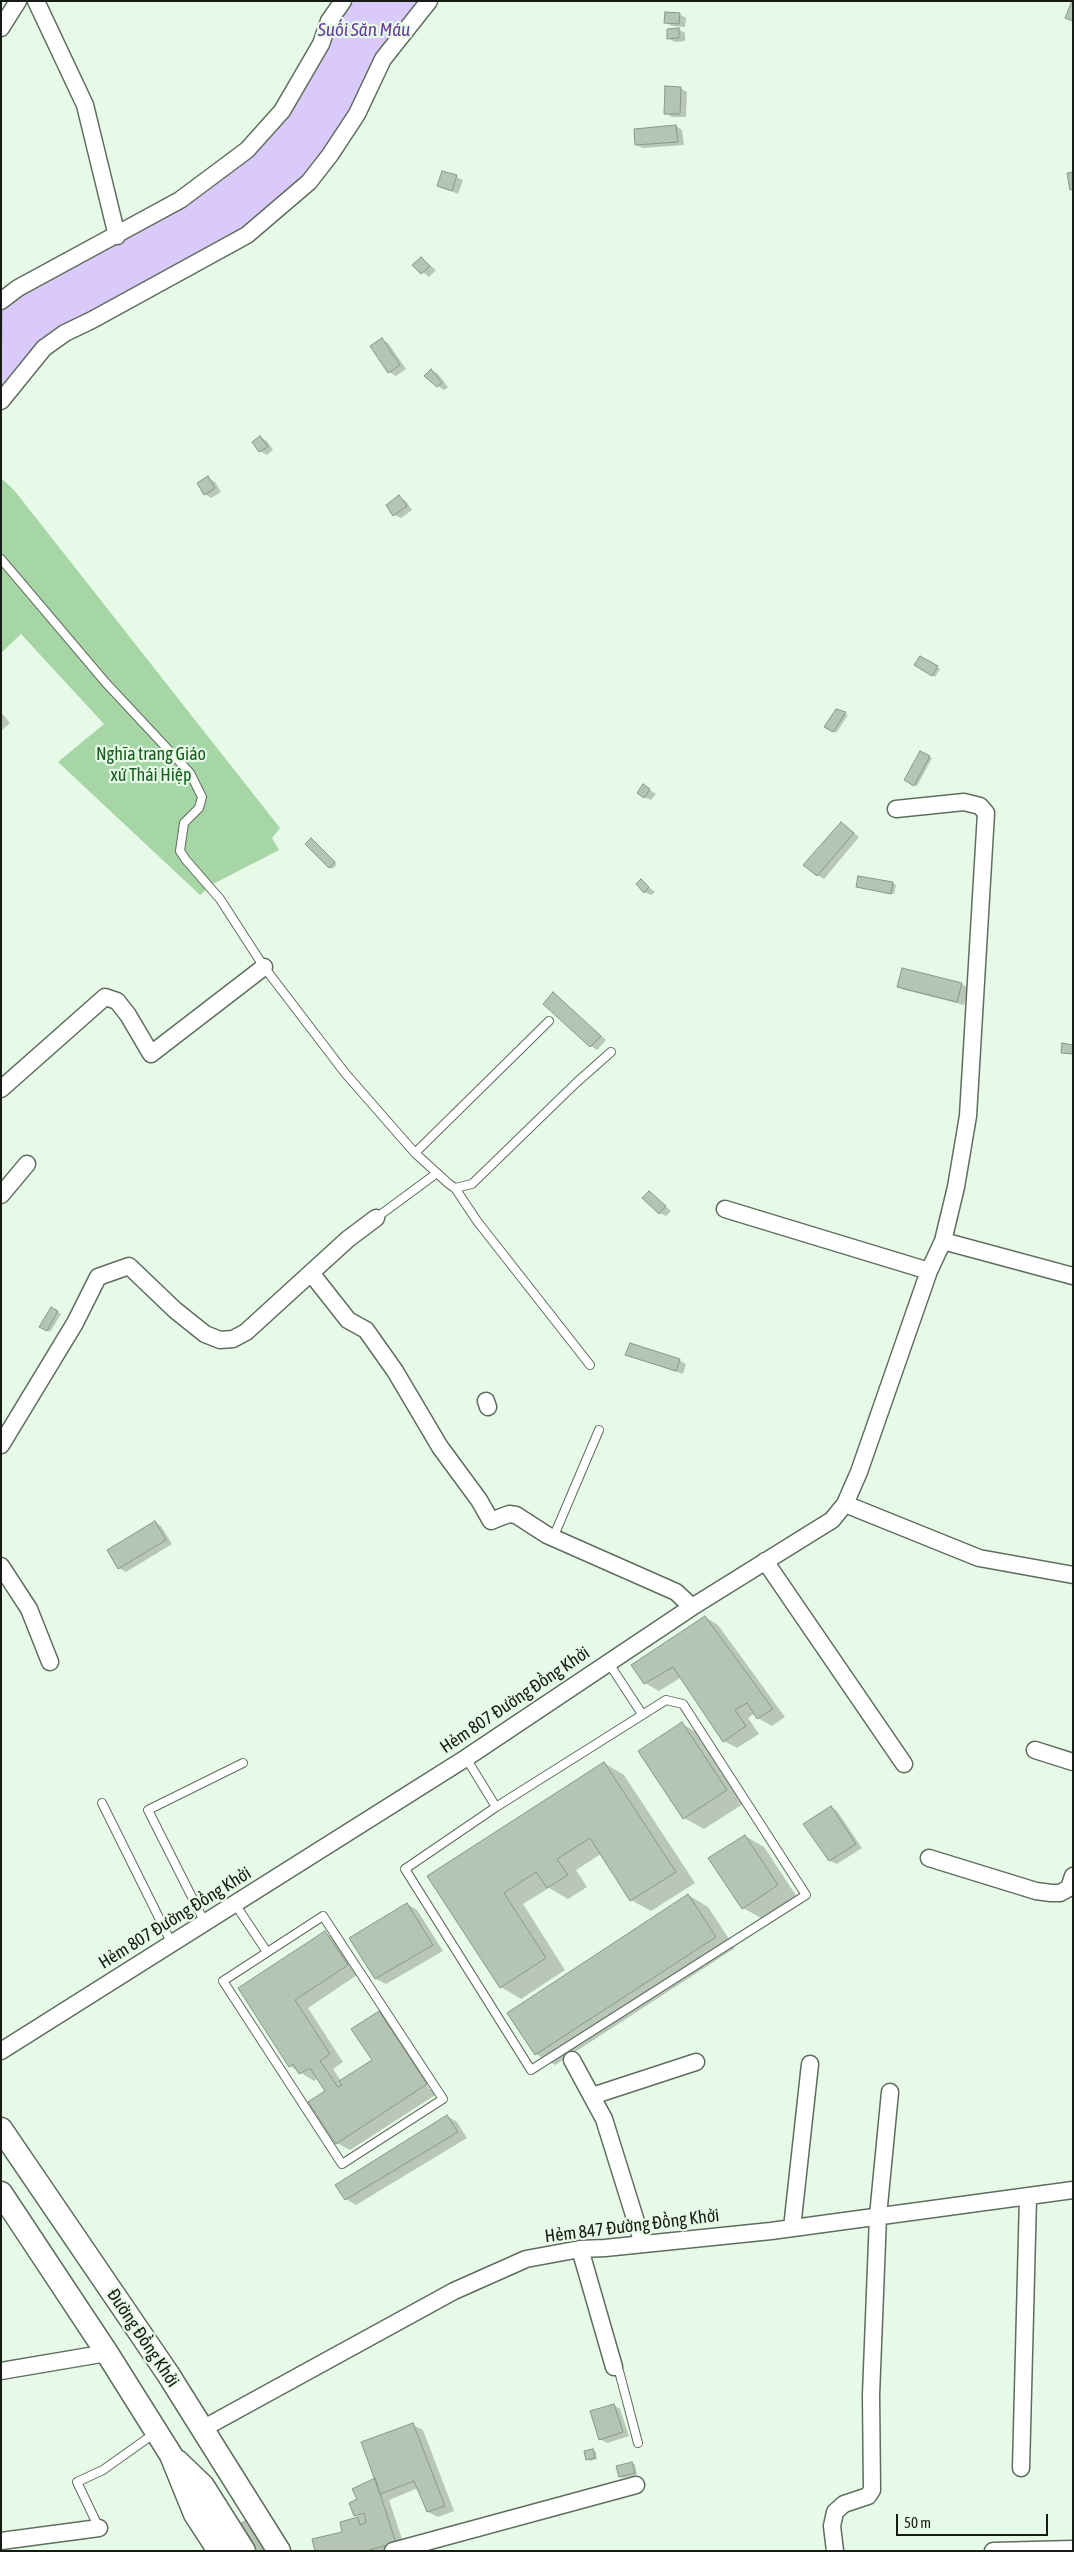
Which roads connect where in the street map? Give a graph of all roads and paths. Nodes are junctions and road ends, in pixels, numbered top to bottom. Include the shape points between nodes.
1 (18, 1) edge
2 (36, 1) edge
3 (343, 1) edge
4 (429, 1) edge
5 (1, 28) edge
6 (117, 236) junction
7 (1, 301) edge
8 (1, 401) edge
9 (1, 559) edge
10 (896, 809) dead end
11 (264, 967) junction
12 (548, 1021) dead end
13 (611, 1052) dead end
14 (1, 1089) edge
15 (416, 1153) junction
16 (27, 1164) dead end
17 (436, 1173) junction
18 (455, 1188) junction
19 (1, 1195) edge
20 (725, 1209) dead end
21 (376, 1218) joint
22 (943, 1241) junction
23 (928, 1271) junction
24 (311, 1273) junction
25 (1073, 1276) edge
26 (590, 1365) dead end
27 (599, 1430) dead end
28 (1, 1445) edge
29 (845, 1504) junction
30 (553, 1538) junction
31 (766, 1561) junction
32 (1, 1566) edge
33 (1073, 1575) edge
34 (692, 1607) junction
35 (50, 1662) dead end
36 (608, 1662) junction
37 (642, 1714) junction
38 (1035, 1750) dead end
39 (466, 1758) junction
40 (1073, 1762) edge
41 (243, 1764) dead end
42 (904, 1764) dead end
43 (102, 1804) dead end
44 (496, 1807) junction
45 (929, 1858) dead end
46 (1073, 1876) edge
47 (235, 1904) junction
48 (205, 1923) junction
49 (172, 1944) junction
50 (267, 1952) junction
51 (1, 2052) edge
52 (572, 2060) dead end
53 (696, 2062) dead end
54 (810, 2064) dead end
55 (890, 2092) dead end
56 (592, 2096) junction
57 (1, 2129) edge
58 (1073, 2190) edge
59 (1, 2193) edge
60 (1028, 2197) junction
61 (878, 2216) junction
62 (792, 2228) junction
63 (643, 2244) junction
64 (580, 2249) junction
65 (108, 2353) junction
66 (614, 2367) joint
67 (1, 2371) edge
68 (204, 2428) junction
69 (156, 2432) junction
70 (638, 2443) dead end
71 (171, 2455) junction
72 (1020, 2468) dead end
73 (636, 2485) dead end
74 (99, 2528) joint
75 (1, 2541) edge
76 (1073, 2549) edge
77 (219, 2551) edge
78 (244, 2551) edge
79 (279, 2551) edge
80 (393, 2551) edge
81 (834, 2551) edge
82 (993, 2551) edge

1 - 5 street
2 - 6 street via 85,105
3 - 6 street via 329,21 320,44 282,111 248,150 180,200
4 - 8 street via 384,59 357,114 308,182 247,235 65,333 44,348
6 - 7 street via 18,288
9 - 11 lane via 106,684 181,762 196,783 202,797 199,808 184,823 180,851 220,899
10 - 22 street, Hẻm 807 Đường Đồng Khởi via 964,802 980,806 986,813 968,1116
11 - 14 street via 151,1054 128,1014 117,1001 105,997
11 - 15 lane via 345,1073
12 - 15 lane
13 - 18 lane via 472,1184
15 - 17 lane
16 - 19 street
17 - 18 lane
17 - 21 lane
18 - 26 lane via 477,1221
20 - 23 street
21 - 24 street
22 - 23 street, Hẻm 807 Đường Đồng Khởi
22 - 25 street
23 - 29 street, Hẻm 807 Đường Đồng Khởi
24 - 28 street via 246,1332 233,1339 220,1340 205,1334 129,1266 98,1277
24 - 30 street via 348,1320 366,1330 491,1521 513,1514
27 - 30 lane
29 - 31 street, Hẻm 807 Đường Đồng Khởi via 832,1520
29 - 33 street via 978,1558
30 - 34 street via 676,1592
31 - 34 street, Hẻm 807 Đường Đồng Khởi
31 - 42 street
32 - 35 street via 29,1609
34 - 36 street, Hẻm 807 Đường Đồng Khởi
36 - 37 lane
36 - 39 street, Hẻm 807 Đường Đồng Khởi
37 - 44 lane
37 - 44 lane via 666,1700 683,1704 806,1895 531,2070 405,1869
38 - 40 street
39 - 44 lane
39 - 47 street, Hẻm 807 Đường Đồng Khởi
41 - 48 lane via 148,1810
43 - 49 lane
45 - 46 street via 1051,1893 1069,1888
47 - 48 street, Hẻm 807 Đường Đồng Khởi
47 - 50 lane
48 - 49 street, Hẻm 807 Đường Đồng Khởi
49 - 51 street, Hẻm 807 Đường Đồng Khởi
50 - 50 lane via 223,1981 342,2164 443,2099 323,1916
52 - 56 street
53 - 56 street
54 - 62 street
55 - 61 street
56 - 63 street via 604,2119
57 - 68 main road, Đường Đồng Khởi
58 - 60 street, Hẻm 847 Đường Đồng Khởi
59 - 65 main road
60 - 61 street, Hẻm 847 Đường Đồng Khởi
60 - 72 street
61 - 62 street, Hẻm 847 Đường Đồng Khởi
61 - 81 street via 870,2395 872,2490 868,2496 844,2504 835,2512 832,2526
62 - 63 street, Hẻm 847 Đường Đồng Khởi
63 - 64 street, Hẻm 847 Đường Đồng Khởi
64 - 66 street
64 - 68 street, Hẻm 847 Đường Đồng Khởi via 526,2259 454,2291
65 - 67 street
65 - 69 main road
66 - 70 lane via 619,2371
68 - 79 main road, Đường Đồng Khởi
69 - 71 main road
69 - 74 lane via 102,2470 77,2482
71 - 77 main road via 195,2514
71 - 78 main road via 203,2486
73 - 80 street
74 - 75 street
76 - 82 street

